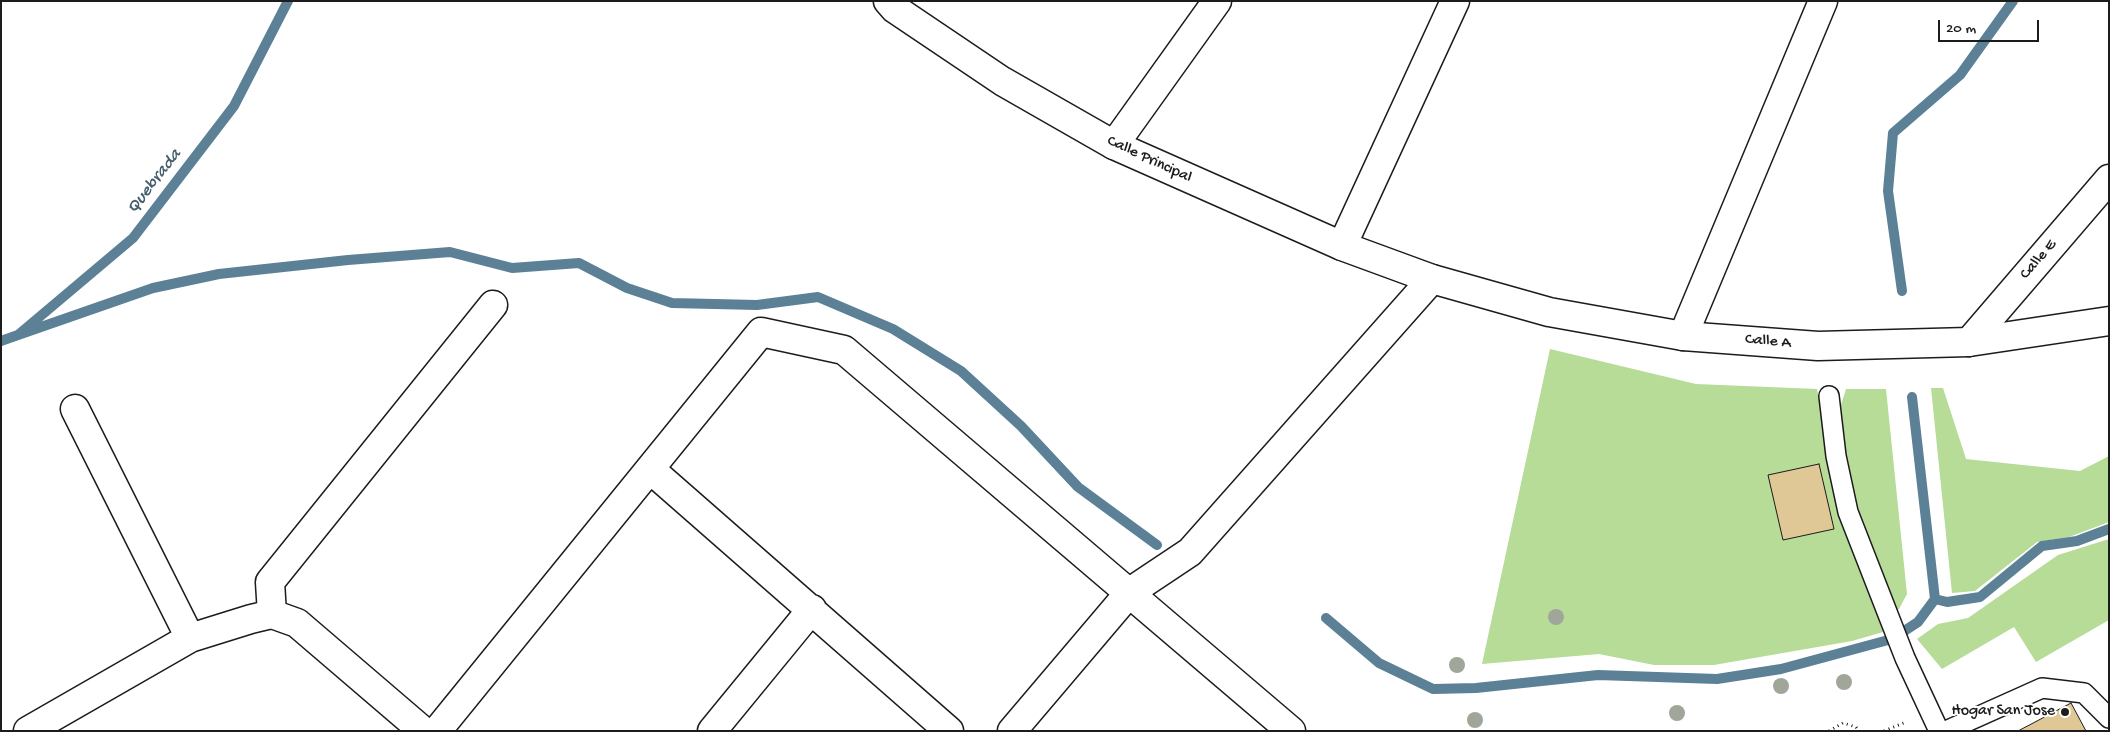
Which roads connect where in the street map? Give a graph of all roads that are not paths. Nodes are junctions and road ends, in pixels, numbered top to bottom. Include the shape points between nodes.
1 (888, 1) edge
2 (1217, 1) edge
3 (1455, 1) edge
4 (1824, 1) edge
5 (1114, 145) junction
6 (2109, 179) edge
7 (1342, 246) junction
8 (1432, 279) junction
9 (493, 305) dead end
10 (2109, 321) edge
11 (1683, 336) junction
12 (1969, 342) junction
13 (1829, 396) dead end
14 (75, 409) dead end
15 (650, 469) junction
16 (1130, 592) junction
17 (812, 610) junction
18 (272, 614) junction
19 (190, 638) junction
20 (2109, 718) edge
21 (62, 724) edge
22 (28, 731) edge
23 (423, 731) edge
24 (437, 731) edge
25 (712, 731) edge
26 (949, 731) edge
27 (1012, 731) edge
28 (1291, 731) edge
29 (1939, 731) edge
30 (1946, 731) edge

1 - 5 street, Calle Principal via 895,9 1002,81
2 - 5 street
3 - 7 street
4 - 11 street
5 - 7 street, Calle Principal
6 - 12 street, Calle E
7 - 8 street, Calle Principal
8 - 11 street, Calle A via 1549,312
8 - 16 street via 1190,552
9 - 18 street via 270,582
10 - 12 street, Calle A
11 - 12 street, Calle A via 1818,346
13 - 29 lane via 1836,456 1848,512 1904,658
14 - 19 street
15 - 16 street via 761,332 844,350
15 - 17 street
15 - 24 street
16 - 27 street
16 - 28 street
17 - 25 street
17 - 26 street
18 - 19 street
18 - 23 street via 297,623
19 - 21 street
20 - 30 lane via 2084,693 2042,688
21 - 22 street

